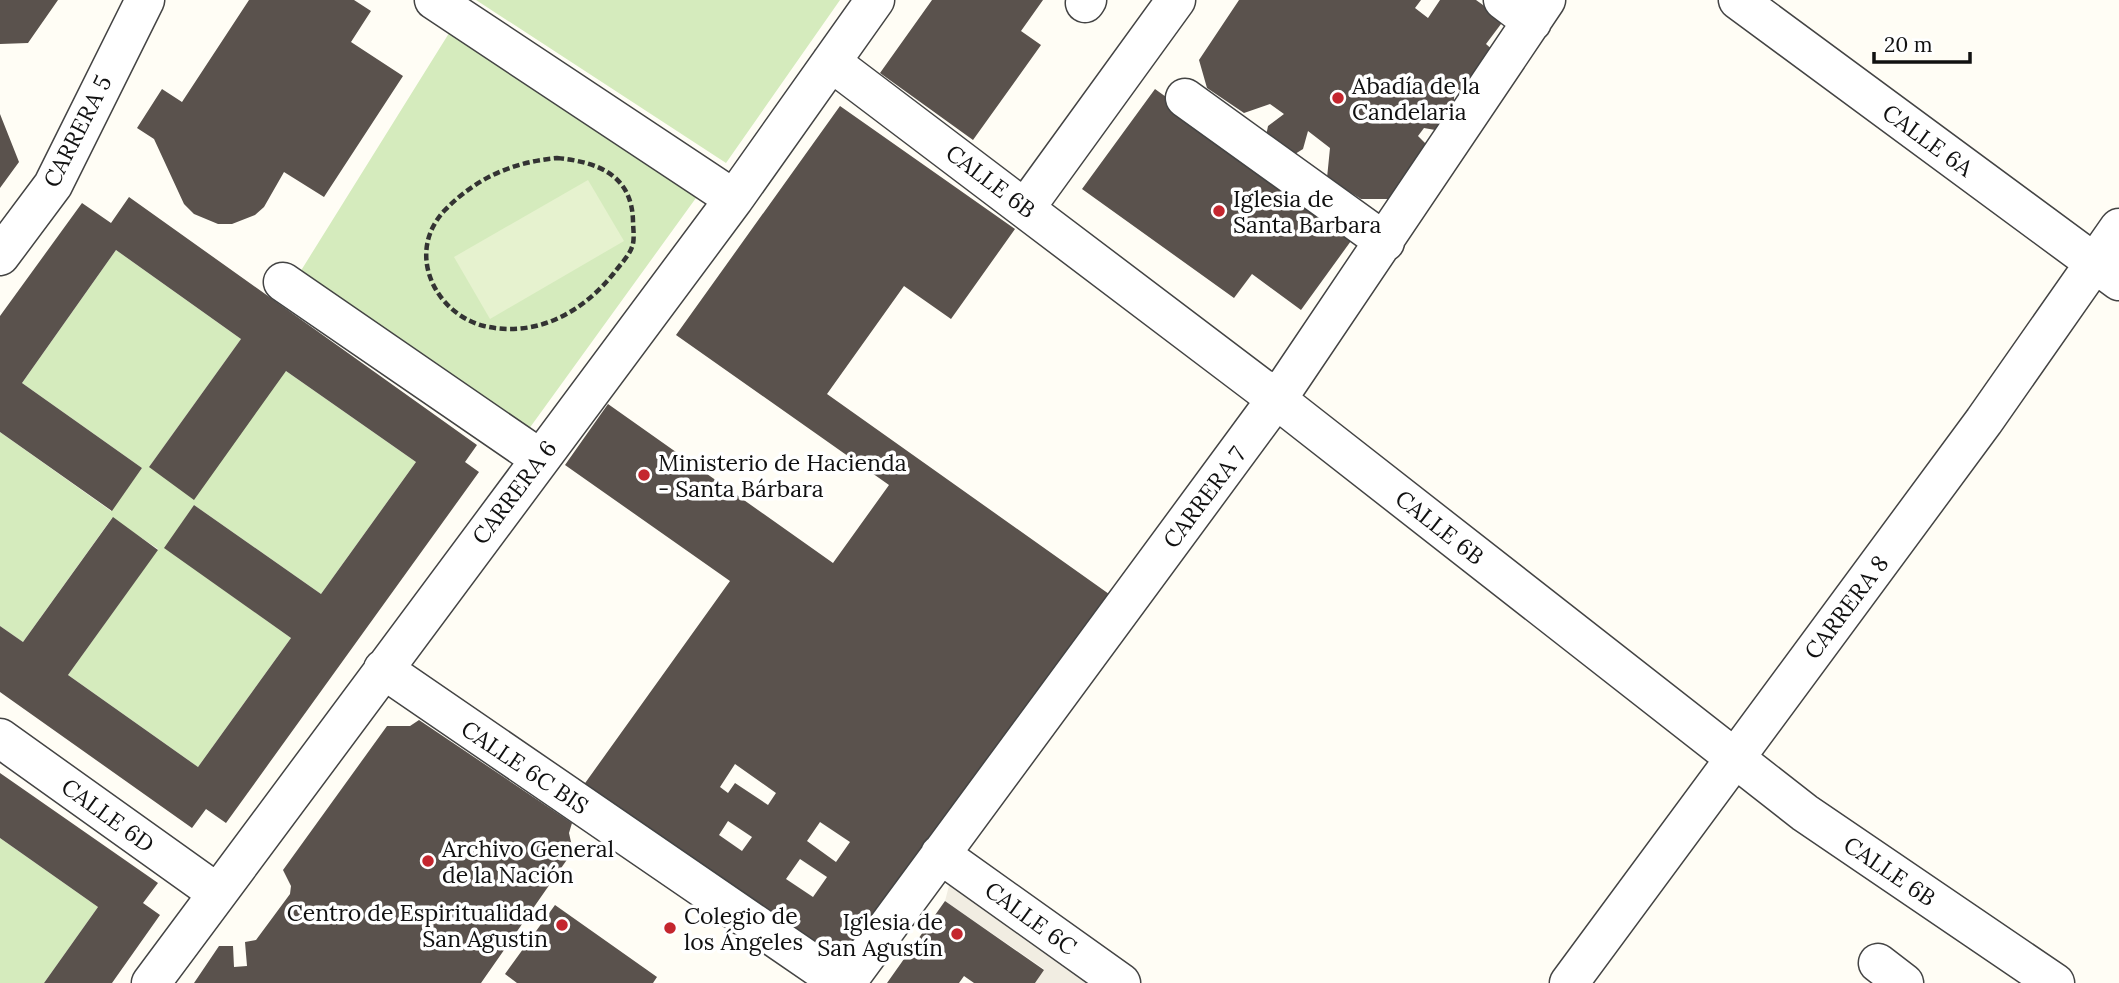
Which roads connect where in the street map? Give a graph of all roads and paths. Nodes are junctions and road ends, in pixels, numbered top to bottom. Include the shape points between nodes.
1 (145, 0) edge
2 (434, 0) edge
3 (875, 0) edge
4 (1176, 0) edge
5 (1738, 0) edge
6 (1527, 7) edge
7 (831, 62) junction
8 (1185, 98) dead end
9 (734, 199) junction
10 (1026, 207) junction
11 (2119, 228) edge
12 (1385, 242) junction
13 (0, 256) edge
14 (2107, 272) edge
15 (284, 282) dead end
16 (580, 308) joint
17 (1276, 399) junction
18 (539, 458) junction
19 (383, 669) junction
20 (0, 738) edge
21 (1734, 758) junction
22 (940, 854) junction
23 (216, 893) junction
24 (1077, 970) edge
25 (151, 983) edge
26 (844, 983) edge
27 (1121, 983) edge
28 (1569, 983) edge
29 (2055, 983) edge

1 - 13 street, CARRERA 5 via 52,185
2 - 9 street
3 - 7 street, CARRERA 6
4 - 10 street
5 - 14 street, CALLE 6A
6 - 12 street, CARRERA 7
7 - 9 street, CARRERA 6
7 - 10 street, CALLE 6B
8 - 12 street
9 - 18 street, CARRERA 6
10 - 17 street, CALLE 6B
11 - 14 street, CARRERA 8
12 - 17 street, CARRERA 7
14 - 21 street, CARRERA 8 via 1968,442
15 - 18 street
16 - 16 path via 632,247 633,205 622,182 579,160 531,160 489,176 443,212 431,234 429,279 438,296 465,321 504,330 523,329
17 - 21 street, CALLE 6B
17 - 22 street, CARRERA 7
18 - 19 street, CARRERA 6
19 - 23 street, CARRERA 6
19 - 26 street, CALLE 6C BIS
20 - 23 street, CALLE 6D
21 - 28 street, CARRERA 8
21 - 29 street, CALLE 6B via 1805,813
22 - 24 street, CALLE 6C
22 - 26 street, CARRERA 7
23 - 25 street, CARRERA 6
24 - 27 street, CALLE 6C

